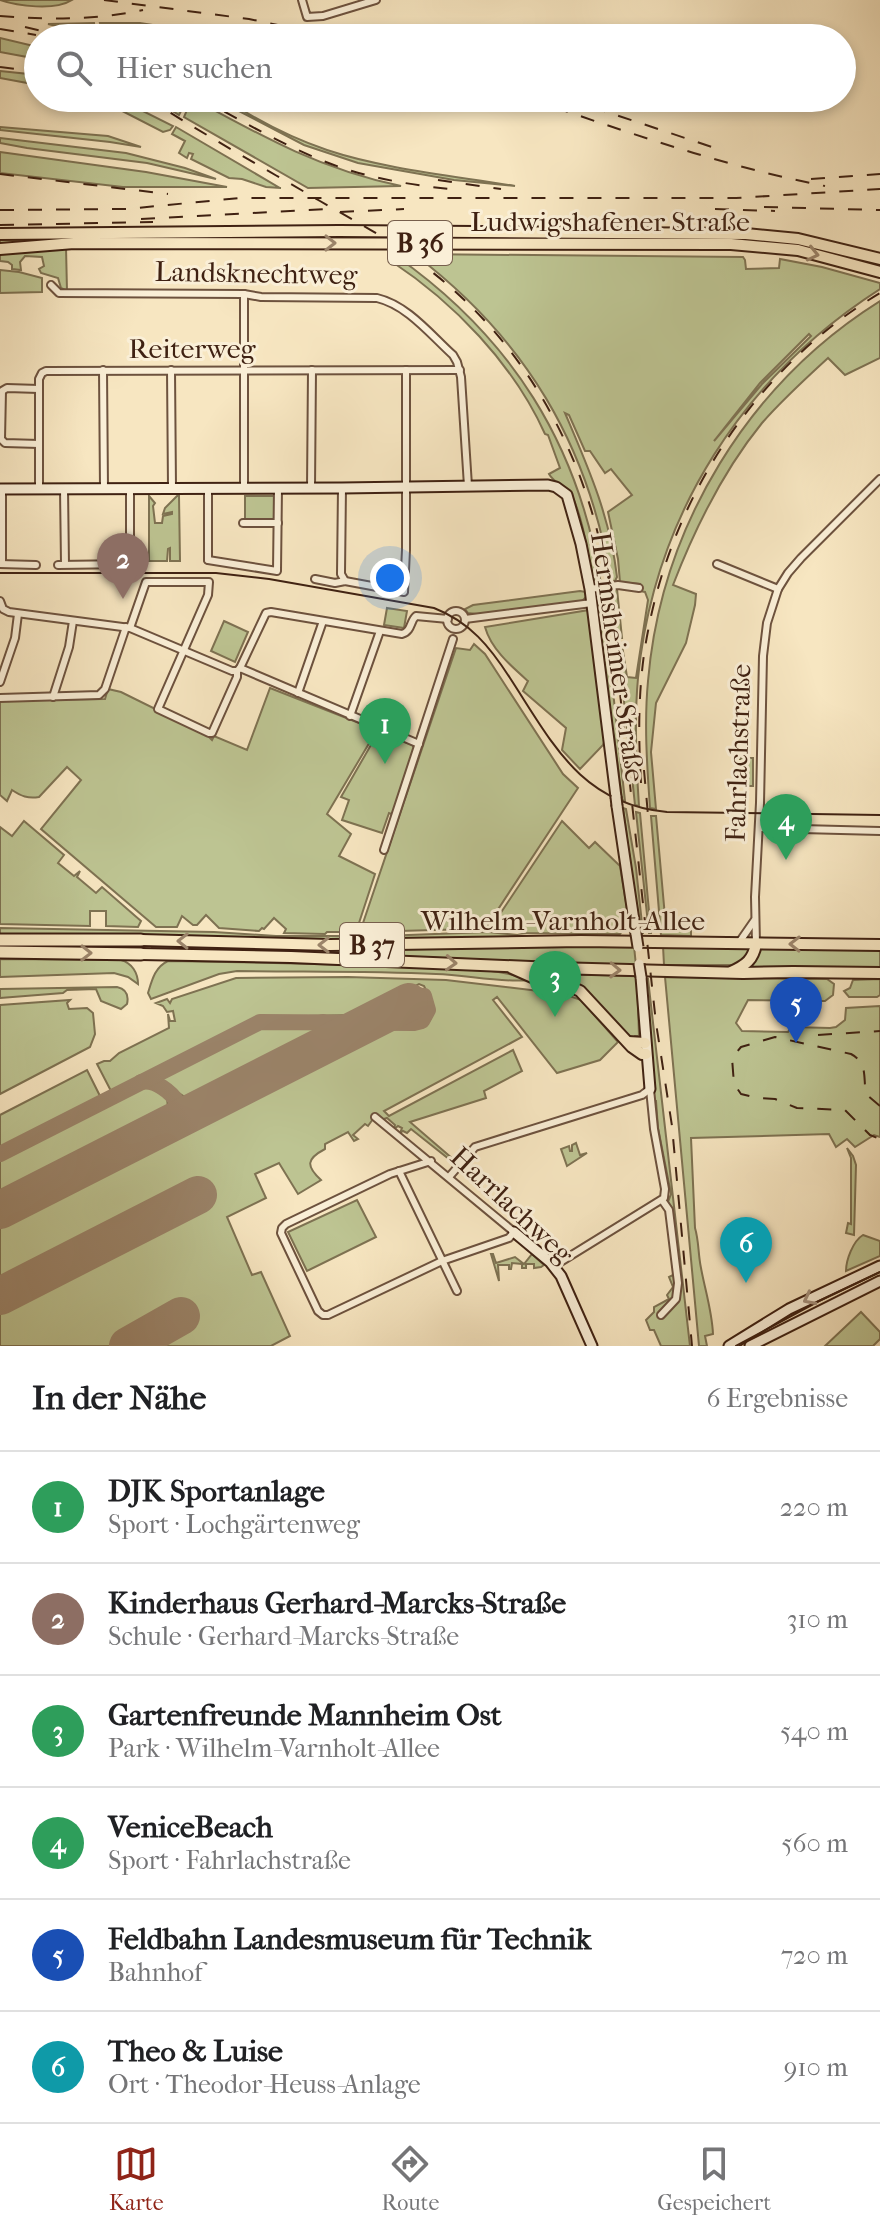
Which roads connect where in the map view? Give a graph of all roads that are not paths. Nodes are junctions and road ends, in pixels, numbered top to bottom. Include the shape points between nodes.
1 (302, 0) edge
2 (376, 0) edge
3 (0, 234) edge
4 (0, 249) edge
5 (880, 259) edge
6 (880, 272) edge
7 (51, 285) dead end
8 (244, 294) junction
9 (103, 370) junction
10 (171, 370) junction
11 (244, 370) junction
12 (312, 370) junction
13 (406, 370) junction
14 (460, 370) junction
15 (39, 389) junction
16 (39, 444) junction
17 (880, 479) edge
18 (406, 486) junction
19 (468, 486) junction
20 (172, 488) junction
21 (244, 488) junction
22 (278, 488) junction
23 (311, 488) junction
24 (342, 488) junction
25 (1, 489) edge
26 (39, 489) junction
27 (64, 489) junction
28 (104, 489) junction
29 (130, 489) junction
30 (208, 489) junction
31 (243, 523) dead end
32 (278, 523) junction
33 (1, 564) edge
34 (717, 564) dead end
35 (36, 565) dead end
36 (315, 579) dead end
37 (345, 581) junction
38 (639, 588) dead end
39 (590, 589) junction
40 (778, 589) junction
41 (0, 601) edge
42 (592, 603) junction
43 (18, 614) junction
44 (448, 619) junction
45 (465, 619) junction
46 (73, 621) junction
47 (323, 621) junction
48 (128, 628) junction
49 (380, 631) junction
50 (453, 639) dead end
51 (183, 650) junction
52 (238, 670) junction
53 (0, 682) edge
54 (298, 693) junction
55 (53, 697) junction
56 (0, 698) edge
57 (350, 716) junction
58 (419, 744) junction
59 (759, 828) junction
60 (880, 831) edge
61 (384, 850) dead end
62 (754, 921) junction
63 (0, 940) edge
64 (141, 940) joint
65 (738, 944) junction
66 (756, 944) junction
67 (880, 945) edge
68 (55, 947) junction
69 (0, 952) edge
70 (141, 954) joint
71 (508, 966) junction
72 (554, 968) junction
73 (729, 973) junction
74 (880, 973) edge
75 (558, 985) junction
76 (646, 1048) junction
77 (650, 1089) junction
78 (375, 1117) dead end
79 (431, 1161) junction
80 (399, 1171) junction
81 (449, 1177) junction
82 (662, 1200) junction
83 (514, 1232) junction
84 (442, 1261) junction
85 (554, 1266) junction
86 (880, 1266) edge
87 (880, 1281) edge
88 (457, 1291) dead end
89 (661, 1315) dead end
90 (755, 1329) junction
91 (753, 1344) edge
92 (592, 1346) edge
93 (729, 1346) edge

1 - 2 street via 307,17
3 - 5 main road, Ludwigshafener Straße / B 36 via 734,234 798,239
4 -> 6 main road, Ludwigshafener Straße / B 36 via 74,243 731,244 798,250
7 - 8 street, Landsknechtweg via 59,293
8 - 11 street
8 - 14 street, Landsknechtweg via 385,299 453,355
9 - 10 street, Reiterweg
9 - 15 street, Reiterweg via 46,371
9 - 28 street
10 - 11 street, Reiterweg
10 - 20 street
11 - 12 street, Reiterweg
11 - 21 street
12 - 13 street, Reiterweg
12 - 23 street
13 - 14 street, Reiterweg
13 - 18 street
14 - 19 street
15 - 16 street
15 - 16 street via 7,388 1,395 3,442
16 - 26 street
17 - 40 street, Fahrlachstraße via 801,558
18 - 19 street, Hermsheimer Straße
18 - 24 street, Hermsheimer Straße
18 - 37 street via 404,592
19 - 39 street, Hermsheimer Straße via 548,485 563,490 576,521
20 - 29 street, Hermsheimer Straße
20 - 30 street, Hermsheimer Straße
21 - 22 street, Hermsheimer Straße
21 - 30 street, Hermsheimer Straße
22 - 23 street, Hermsheimer Straße
22 - 32 street
23 - 24 street, Hermsheimer Straße
24 - 37 street
25 - 26 street, Hermsheimer Straße
25 - 33 street
26 - 27 street, Hermsheimer Straße
27 - 28 street, Hermsheimer Straße
27 - 29 street via 61,564 130,564
28 - 29 street, Hermsheimer Straße
30 - 32 street via 206,561 277,571
31 - 32 street
33 - 35 street
34 - 40 street
36 - 37 street
38 - 39 street
39 - 42 street, Hermsheimer Straße
40 - 59 street, Fahrlachstraße via 763,656
41 - 43 street via 6,611
42 - 45 street
42 - 76 street, Hermsheimer Straße, bridge via 638,947
43 - 46 street
43 - 53 street
44 - 45 street via 455,611
44 - 45 street via 449,626 458,629
44 - 49 street via 420,615 406,633
46 - 48 street
46 - 55 street
47 - 49 street
47 - 52 street via 266,613
47 - 54 street
48 - 51 street
48 - 51 street via 146,582 209,582
48 - 55 street via 102,693
49 - 57 street
50 - 58 street
51 - 52 street
51 - 52 street via 158,709 209,733
52 - 54 street
54 - 57 street
55 - 56 street
57 - 58 street
58 - 61 street
59 - 60 street
59 - 62 street, Fahrlachstraße
62 - 65 street
62 - 66 street, Fahrlachstraße
63 - 68 highway
65 -> 64 main road, Wilhelm-Varnholt-Allee / B 37
64 - 68 highway, Wilhelm-Varnholt-Allee / B 37
65 - 66 main road, Wilhelm-Varnholt-Allee / B 37
67 -> 66 main road, Wilhelm-Varnholt-Allee / B 37
66 - 73 main road via 750,961
68 - 69 highway
68 -> 70 highway, Wilhelm-Varnholt-Allee / B 37
70 -> 71 main road, Wilhelm-Varnholt-Allee / B 37
71 - 72 main road, Wilhelm-Varnholt-Allee / B 37
71 - 75 main road
72 -> 73 main road, Wilhelm-Varnholt-Allee / B 37
72 - 75 main road via 552,977
73 - 74 main road, Wilhelm-Varnholt-Allee / B 37
75 - 76 main road via 583,993 628,1042
76 - 77 street, Hermsheimer Straße
77 - 81 street via 475,1147
77 - 82 street, Hermsheimer Straße via 665,1189
78 - 79 street, Harrlachweg
79 - 80 street
79 - 81 street, Harrlachweg
80 - 84 street
80 - 84 street via 282,1228 318,1311 328,1315
81 - 83 street, Harrlachweg
82 - 85 street
82 - 89 street, Hermsheimer Straße via 669,1210 678,1283 676,1299
83 - 84 street
83 - 85 street, Harrlachweg
84 - 88 street
85 - 92 street, Harrlachweg
86 -> 90 street
87 - 91 street
90 - 91 street
90 - 93 street

